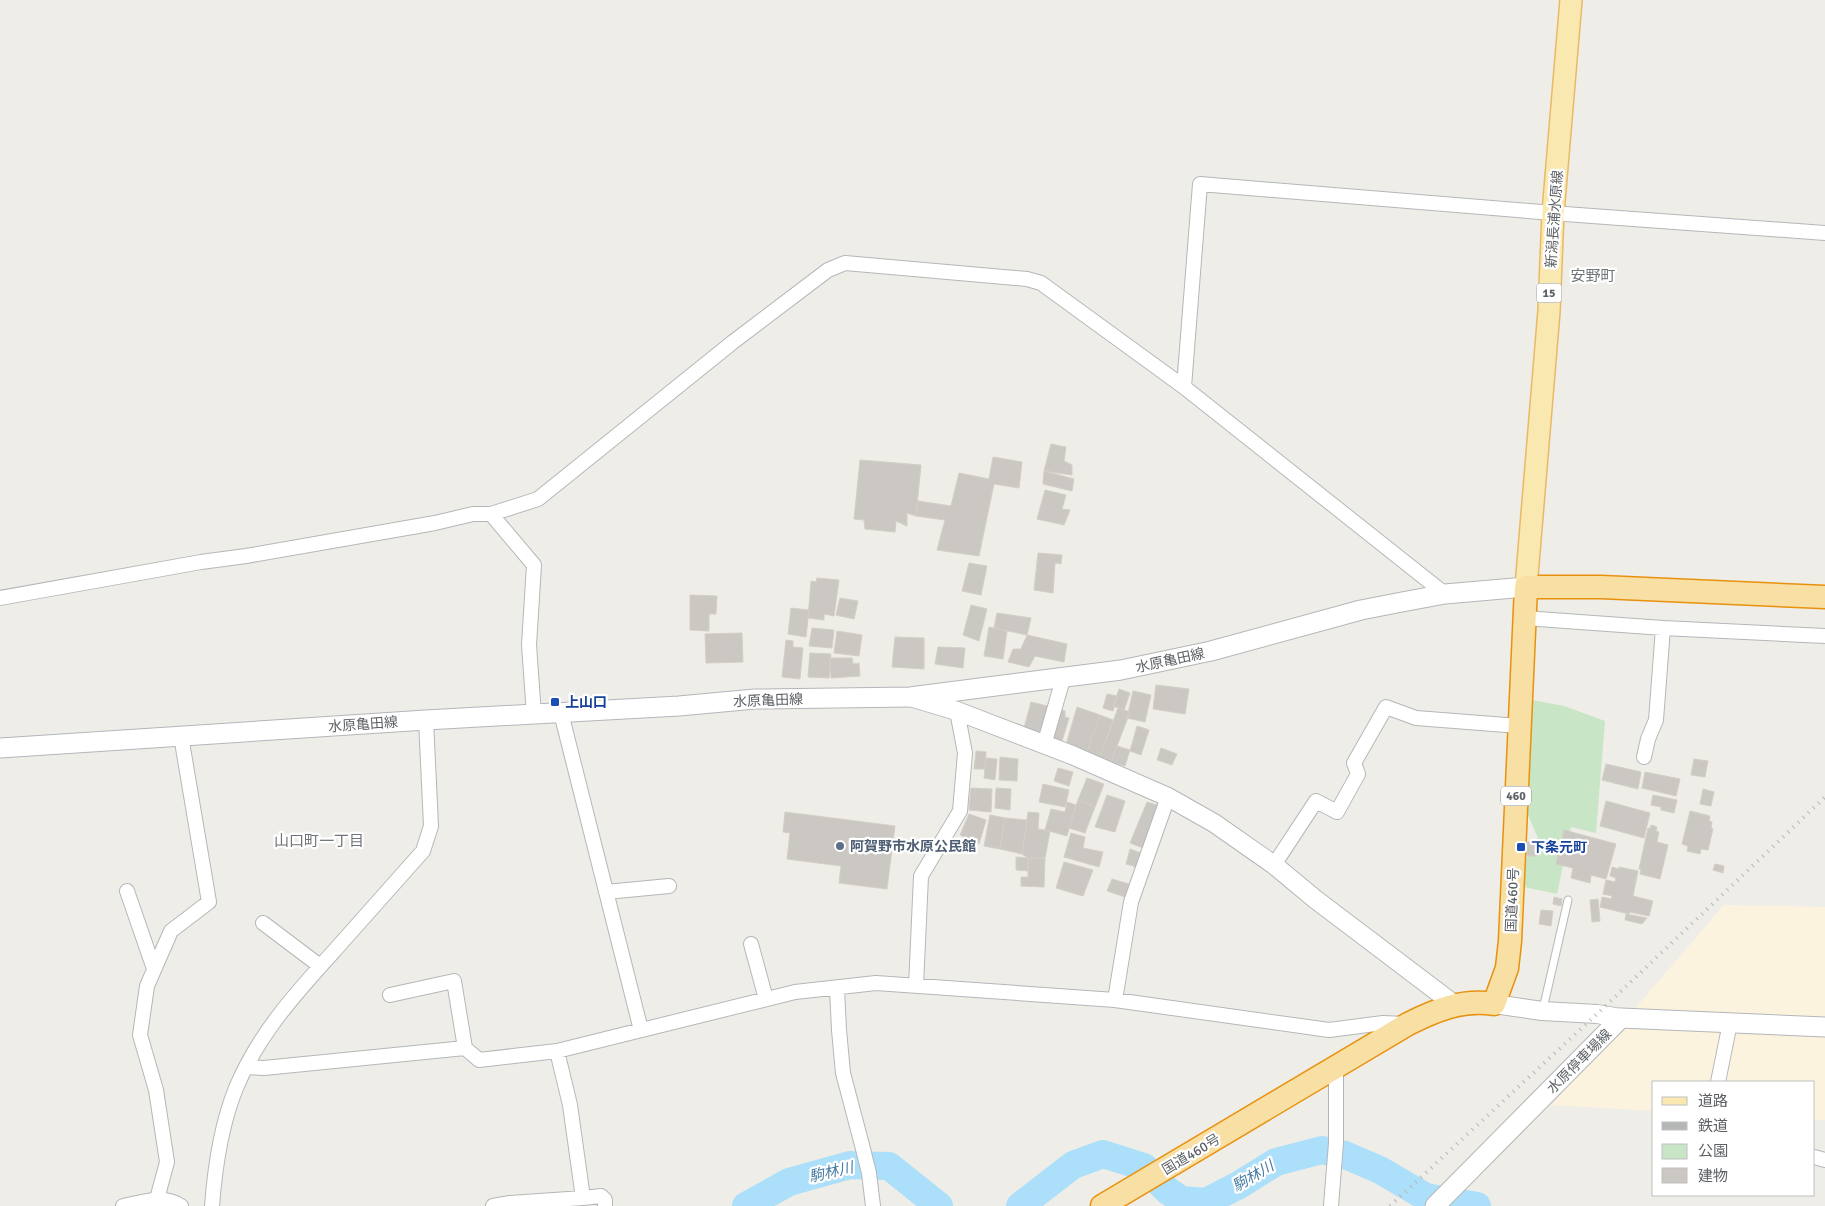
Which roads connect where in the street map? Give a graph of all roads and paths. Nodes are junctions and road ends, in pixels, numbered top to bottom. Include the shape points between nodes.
1 (1571, 0) edge
2 (1553, 213) junction
3 (1825, 233) edge
4 (1184, 387) junction
5 (490, 514) junction
6 (1526, 587) junction
7 (1445, 594) junction
8 (1825, 597) edge
9 (0, 598) edge
10 (1524, 618) junction
11 (1663, 628) junction
12 (1825, 636) edge
13 (1063, 678) junction
14 (910, 697) junction
15 (957, 711) junction
16 (561, 713) junction
17 (534, 715) junction
18 (426, 720) junction
19 (1519, 726) junction
20 (181, 736) junction
21 (1044, 744) junction
22 (0, 748) edge
23 (1644, 757) dead end
24 (1168, 797) junction
25 (1274, 865) junction
26 (669, 886) dead end
27 (127, 891) dead end
28 (606, 892) junction
29 (1568, 900) dead end
30 (264, 923) dead end
31 (751, 944) dead end
32 (320, 966) junction
33 (154, 969) junction
34 (916, 986) junction
35 (837, 988) junction
36 (390, 995) dead end
37 (766, 999) junction
38 (1115, 1000) junction
39 (1494, 1004) junction
40 (1455, 1005) junction
41 (1542, 1011) junction
42 (1621, 1018) junction
43 (1730, 1023) junction
44 (1408, 1024) junction
45 (1825, 1027) edge
46 (641, 1030) junction
47 (466, 1048) junction
48 (557, 1051) junction
49 (246, 1067) junction
50 (1336, 1068) junction
51 (1718, 1081) edge
52 (583, 1198) junction
53 (157, 1199) junction
54 (553, 1203) edge
55 (123, 1206) edge
56 (181, 1206) edge
57 (212, 1206) edge
58 (493, 1206) edge
59 (605, 1206) edge
60 (874, 1206) edge
61 (1102, 1206) edge
62 (1331, 1206) edge
63 (1435, 1206) edge

1 - 2 main road, 新潟長浦水原線 / 15
2 - 3 street
2 - 4 street via 1200,184
2 - 6 main road, 新潟長浦水原線 / 15 via 1549,311
4 - 5 street via 1041,283 1027,279 845,263 828,270 733,342 538,499
4 - 7 street
5 - 9 street via 473,514
5 - 17 street via 534,565 529,645
6 - 7 main road, 水原亀田線
6 - 8 highway via 1601,587
6 - 10 highway, 国道460号 / 460
7 - 13 main road, 水原亀田線 via 1361,610 1163,662
10 - 11 street
10 - 19 highway, 国道460号 / 460
11 - 12 street
11 - 23 street via 1656,720
13 - 14 main road, 水原亀田線
13 - 21 street
14 - 15 street
14 - 16 main road, 水原亀田線 via 755,699
15 - 21 street
15 - 34 street via 965,753 960,811 921,876
16 - 17 main road, 水原亀田線
16 - 28 street
17 - 18 main road, 水原亀田線
18 - 20 main road, 水原亀田線
18 - 32 street via 431,826 423,851
19 - 25 street via 1416,718 1386,707 1354,763 1358,774 1337,812 1316,801
19 - 39 highway, 国道460号 / 460 via 1510,941 1507,968
20 - 22 main road, 水原亀田線
20 - 33 street via 209,902 170,932
21 - 24 street
24 - 25 street via 1214,823
24 - 38 street via 1131,902
25 - 40 street
26 - 28 street
27 - 33 street
28 - 46 street
29 - 41 lane
30 - 32 street
31 - 37 street
32 - 49 street via 294,994
33 - 53 street via 147,986 140,1035 156,1090 167,1162
34 - 35 street via 876,983
34 - 38 street
35 - 37 street
35 - 60 street via 843,1073
36 - 47 street via 454,981
37 - 46 street
38 - 44 street via 1329,1030 1383,1023
39 - 40 highway, 国道460号 via 1477,1001
39 - 41 street
40 - 44 highway, 国道460号
41 - 42 street
42 - 43 main road, 水原停車場線
42 - 63 main road, 水原停車場線
43 - 45 main road, 水原停車場線
43 - 51 street
44 - 50 highway, 国道460号
46 - 48 street
47 - 48 street via 479,1060
47 - 49 street via 264,1068
48 - 52 street via 570,1105
49 - 57 street via 225,1122 215,1168
50 - 61 highway, 国道460号
50 - 62 street via 1336,1143
52 - 54 street
52 - 59 street via 601,1196
53 - 55 street
53 - 56 street via 174,1201
54 - 58 street

